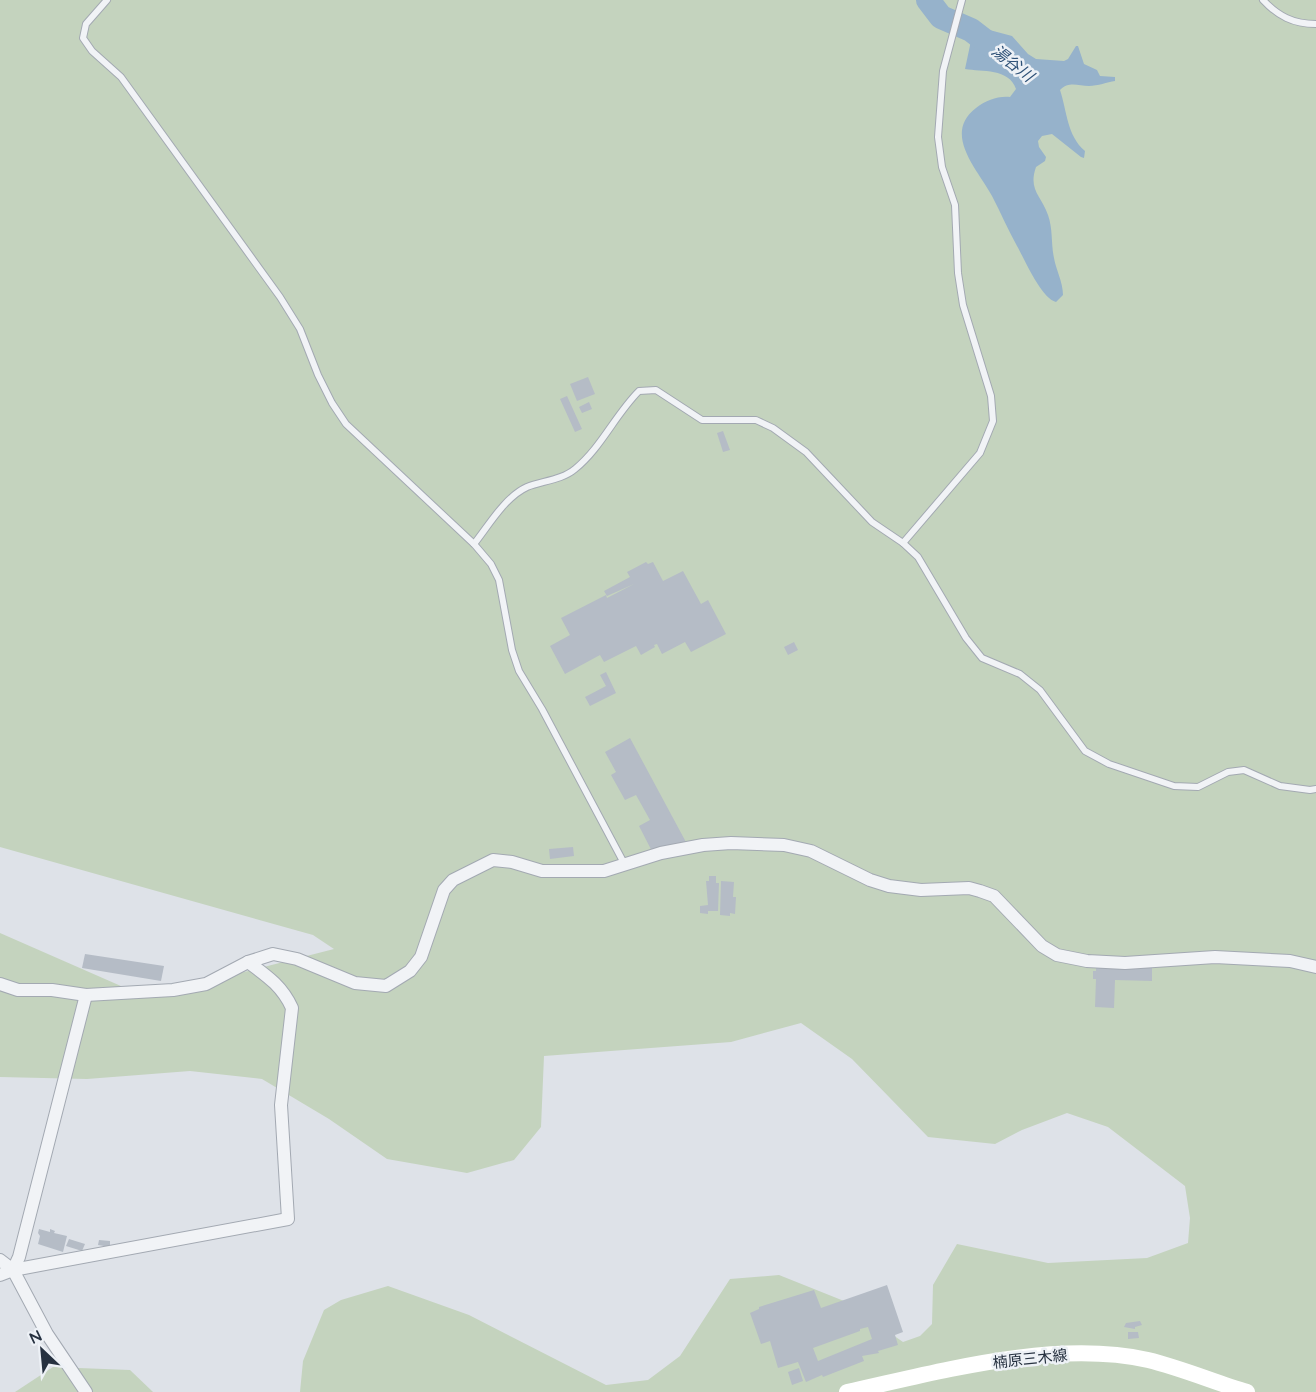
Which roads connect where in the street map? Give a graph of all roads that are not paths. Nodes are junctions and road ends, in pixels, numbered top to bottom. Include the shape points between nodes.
1 (106, 0) edge
2 (962, 0) edge
3 (1263, 0) edge
4 (1316, 24) edge
5 (903, 543) junction
6 (474, 544) junction
7 (1316, 789) edge
8 (625, 866) junction
9 (248, 962) junction
10 (1316, 967) edge
11 (0, 984) edge
12 (86, 995) junction
13 (0, 1260) edge
14 (13, 1270) junction
15 (0, 1275) edge
16 (86, 1392) edge
17 (847, 1392) edge
18 (1247, 1392) edge

1 - 6 lane via 86,24 83,38 121,77 280,297 346,424
2 - 5 lane via 943,71 938,137 942,167 955,205 963,305 991,396 993,421 980,453
3 - 4 lane via 1289,21
5 - 6 lane via 872,522 806,452 773,428 756,420 702,420 656,390 639,391 574,470 526,488 511,498
5 - 7 lane via 918,557 982,658 1020,674 1040,690 1085,751 1109,765 1174,786 1198,787 1228,772 1244,770 1280,786
6 - 8 lane via 499,580 519,671
8 - 9 street via 604,871 542,872 493,860 453,880 444,890 421,957 410,971 386,986 355,983 297,959 273,954
8 - 10 street via 661,853 703,845 783,845 811,851 889,886 921,890 969,888 994,896 1042,946 1058,955 1125,963 1215,957 1290,961
9 - 12 street via 206,984
9 - 14 street via 276,982 292,1008 281,1105 288,1219
11 - 12 street via 18,990
12 - 14 street
13 - 14 street
14 - 15 street
14 - 16 street via 47,1334
17 - 18 main road, 楠原三木線 via 1049,1353 1147,1360

